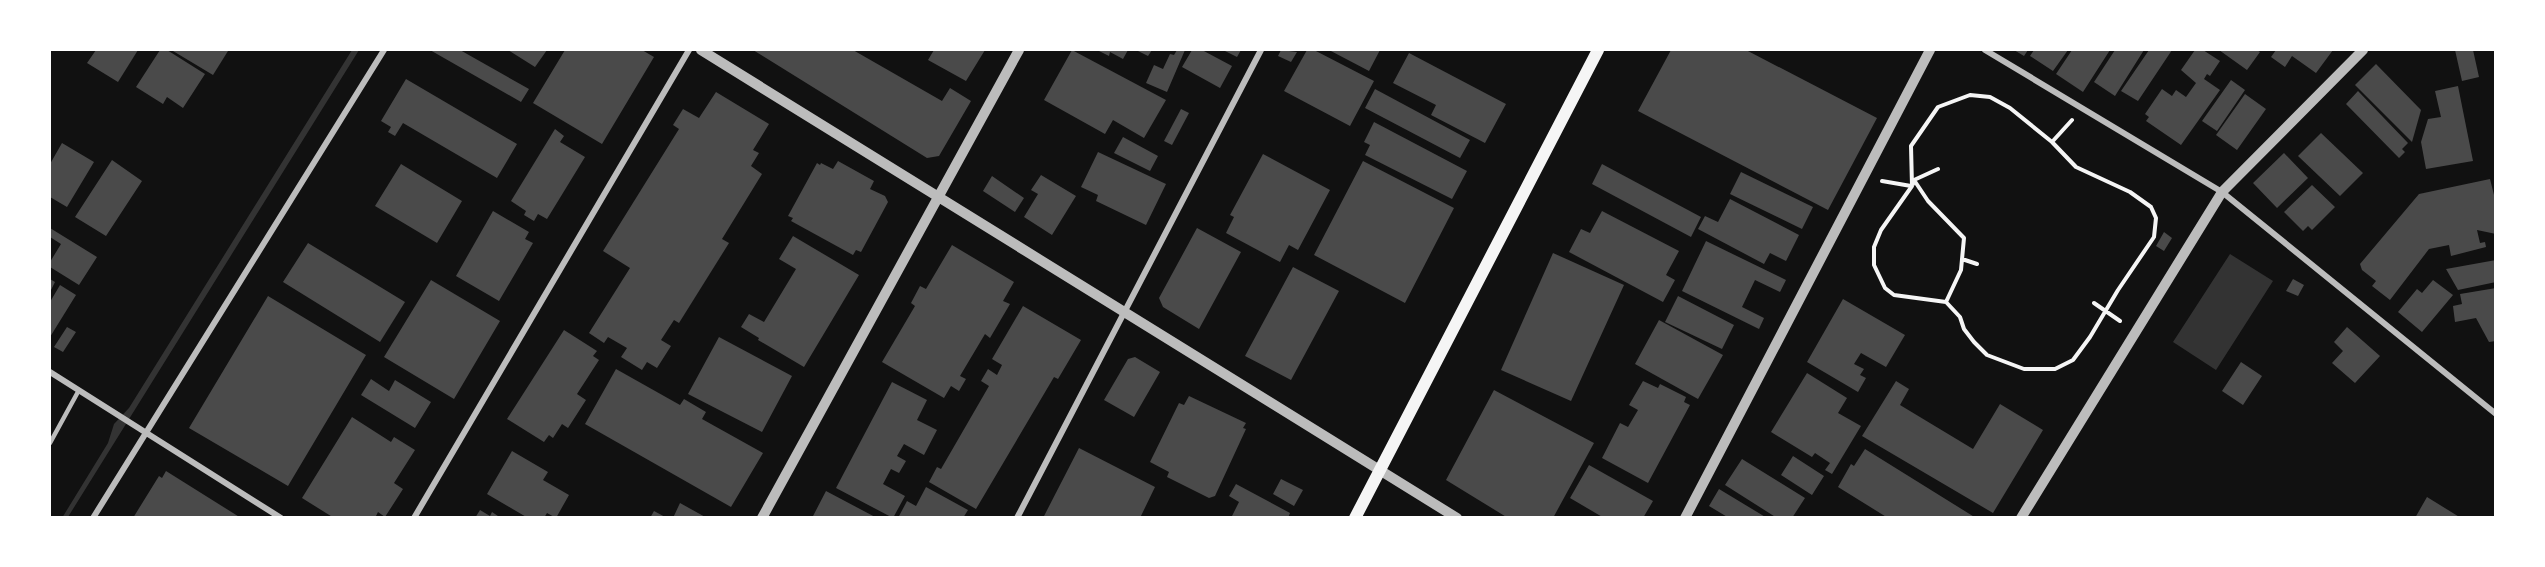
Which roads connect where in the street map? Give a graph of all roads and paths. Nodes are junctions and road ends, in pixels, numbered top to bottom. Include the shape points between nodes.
1 (384, 50) edge
2 (689, 50) edge
3 (701, 50) edge
4 (1019, 50) edge
5 (1261, 50) edge
6 (1598, 50) edge
7 (1930, 50) edge
8 (1985, 50) edge
9 (2363, 50) edge
10 (2079, 113) dead end
11 (2052, 142) junction
12 (1938, 169) dead end
13 (1914, 180) junction
14 (1881, 181) dead end
15 (1911, 186) junction
16 (2222, 192) junction
17 (939, 197) junction
18 (1962, 260) junction
19 (1977, 264) dead end
20 (1946, 302) junction
21 (2094, 303) dead end
22 (1125, 311) junction
23 (2106, 312) junction
24 (50, 372) edge
25 (79, 390) junction
26 (2496, 414) edge
27 (146, 432) junction
28 (50, 443) edge
29 (1379, 470) junction
30 (93, 518) edge
31 (281, 518) edge
32 (414, 518) edge
33 (762, 518) edge
34 (1017, 518) edge
35 (1355, 518) edge
36 (1457, 518) edge
37 (1685, 518) edge
38 (2021, 518) edge

1 - 27 street
2 - 32 street
3 - 17 street
4 - 17 street
5 - 22 street
6 - 29 main road
7 - 37 street
8 - 16 street
9 - 16 street
10 - 11 path
11 - 15 path via 2010,108 1990,98 1958,98 1938,107 1911,146
11 - 23 path via 2076,167 2130,192 2151,207 2156,218 2154,237
12 - 13 path
13 - 15 path
13 - 18 path via 1928,201 1964,238
14 - 15 path
15 - 20 path via 1881,230 1874,247 1874,265 1885,288 1894,295
16 - 26 street
16 - 38 street
17 - 22 street
17 - 33 street
18 - 19 path
18 - 20 path
20 - 23 path via 1987,356 2035,370 2055,369 2073,360
21 - 23 path
22 - 29 street
22 - 34 street
24 - 25 street
25 - 27 street
25 - 28 lane
27 - 30 street
27 - 31 street
29 - 35 main road
29 - 36 street

